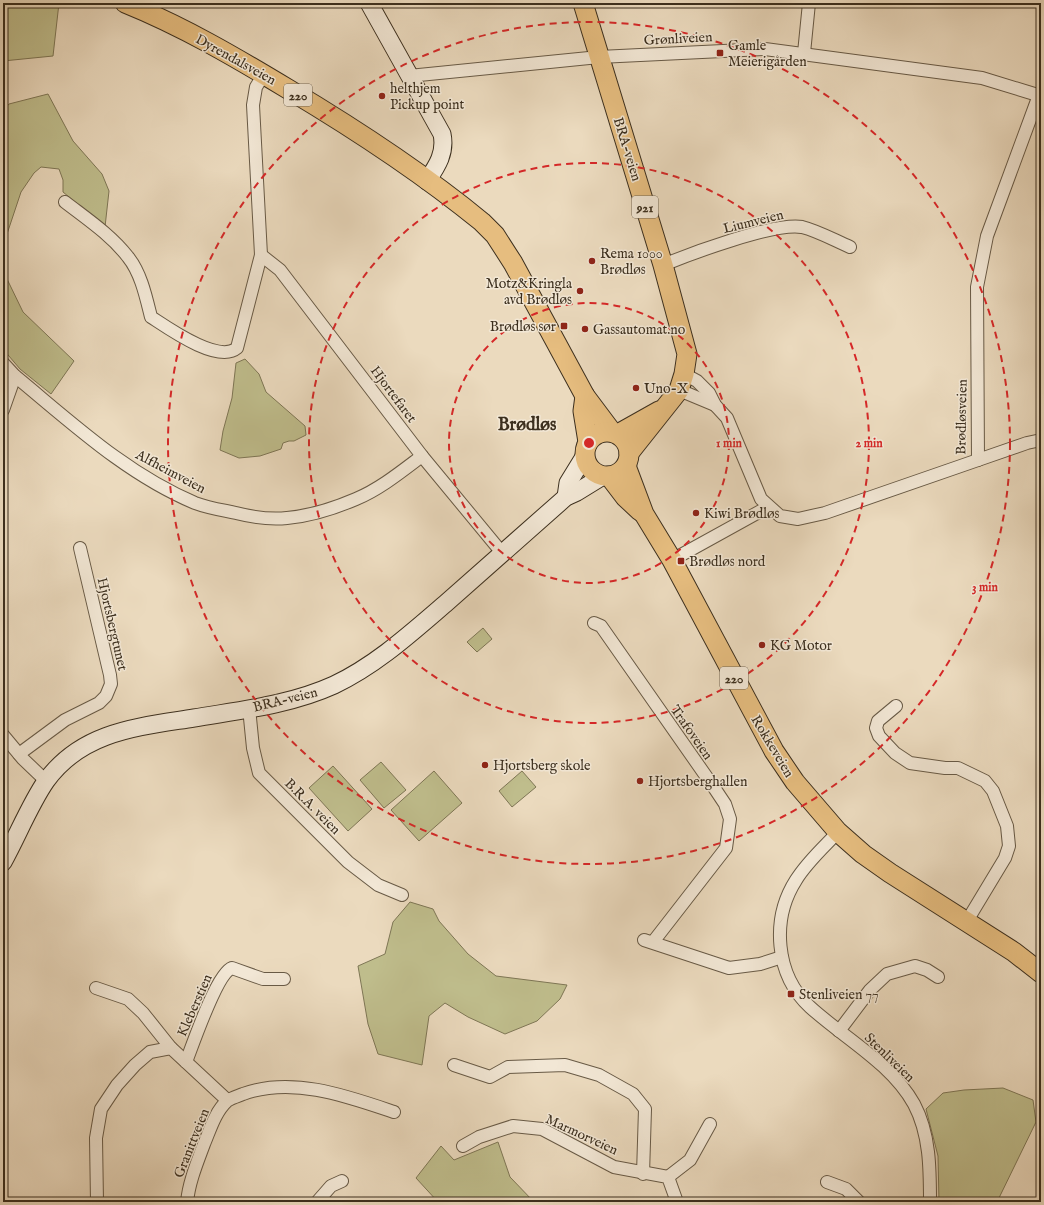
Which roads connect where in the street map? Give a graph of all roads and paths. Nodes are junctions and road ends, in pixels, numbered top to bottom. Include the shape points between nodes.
1 (125, 3) edge
2 (369, 3) edge
3 (582, 3) edge
4 (809, 3) edge
5 (804, 53) junction
6 (599, 57) junction
7 (264, 74) junction
8 (409, 76) junction
9 (1040, 96) edge
10 (427, 181) junction
11 (65, 202) dead end
12 (850, 247) dead end
13 (261, 255) junction
14 (663, 265) junction
15 (3, 363) edge
16 (15, 376) junction
17 (682, 382) junction
18 (585, 396) junction
19 (715, 405) junction
20 (664, 408) junction
21 (3, 410) edge
22 (615, 433) junction
23 (1041, 440) edge
24 (586, 450) junction
25 (422, 456) junction
26 (628, 460) junction
27 (978, 460) junction
28 (606, 476) junction
29 (566, 496) junction
30 (768, 507) junction
31 (644, 514) junction
32 (80, 548) dead end
33 (503, 554) junction
34 (672, 560) junction
35 (594, 623) dead end
36 (896, 706) dead end
37 (249, 708) junction
38 (3, 735) edge
39 (19, 754) junction
40 (46, 781) junction
41 (838, 832) junction
42 (3, 862) edge
43 (402, 895) dead end
44 (967, 921) junction
45 (782, 956) junction
46 (1041, 973) edge
47 (938, 977) dead end
48 (284, 979) dead end
49 (96, 988) dead end
50 (839, 1031) junction
51 (171, 1048) junction
52 (186, 1062) junction
53 (454, 1065) dead end
54 (227, 1100) junction
55 (394, 1112) dead end
56 (710, 1124) dead end
57 (462, 1146) dead end
58 (643, 1174) junction
59 (668, 1177) junction
60 (342, 1181) dead end
61 (828, 1182) dead end
62 (97, 1202) edge
63 (187, 1202) edge
64 (317, 1202) edge
65 (677, 1202) edge
66 (859, 1202) edge
67 (930, 1202) edge

1 - 7 main road, Dyrendalsveien / 220 via 202,39
2 - 8 main road
3 - 6 main road, BRA-veien / 921
4 - 5 street
5 - 6 street, Grønliveien via 754,49
5 - 9 street, Grønliveien via 982,78
6 - 8 street, Grønliveien
6 - 14 main road, BRA-veien / 921
7 - 10 main road, Dyrendalsveien / 220 via 364,136
7 - 13 street via 256,88 253,105
8 - 10 main road via 442,134 444,145 437,165
9 - 27 street, Brødløsveien via 987,236 977,287
10 - 18 main road, Dyrendalsveien / 220 via 487,226 504,250
11 - 13 street via 109,236 129,258 144,290 151,317 208,350 227,353 237,348
12 - 14 street, Liumveien via 802,227 789,226 751,235
13 - 25 street, Hjortefaret via 280,270
14 - 17 main road, BRA-veien / 921 via 687,354
15 - 16 street, Alfheimveien
16 - 21 street
16 - 25 street, Alfheimveien via 106,452 152,480 194,502 247,516 287,518 323,511 357,499 391,479
17 - 19 street, Brødløsveien
17 - 19 street, Brødløsveien via 697,381 709,393
17 - 20 main road
18 - 22 main road, 220
18 - 24 main road, 220
19 - 30 street, Brødløsveien via 727,418 760,499
20 - 22 main road
20 - 26 main road
22 - 24 main road via 603,432 594,435
22 - 26 main road, 220 via 624,439
23 - 27 street
24 - 28 main road, 220 via 588,466 595,473
24 - 29 main road via 568,483
25 - 33 street, Hjortefaret
26 - 28 main road via 616,475
26 - 31 main road, Rokkeveien / 220
27 - 30 street, Brødløsveien via 825,513 798,519 780,516
28 - 29 main road, BRA-veien
28 - 31 main road, Rokkeveien / 220
29 - 33 main road, BRA-veien
30 - 34 street
31 - 34 main road, Rokkeveien / 220
32 - 39 street, Hjortsbergtunet via 110,675 110,690 99,702 65,720
33 - 37 main road, BRA-veien via 375,661 318,691 296,699
34 - 41 main road, Rokkeveien / 220 via 774,751 795,782
35 - 45 street, Trafoveien via 601,626 724,804 730,818 726,848 649,941 729,968 760,964
36 - 44 street via 878,721 876,728 879,736 895,753 910,763 958,768 985,781 993,791 1007,826 1009,846 1005,858
37 - 40 main road, BRA-veien via 146,724 106,736 77,752
37 - 43 street, B.R.A. veien via 253,748 259,773 348,862 378,885
38 - 39 street
39 - 40 street
40 - 42 main road, BRA-veien
41 - 44 main road, Rokkeveien / 220 via 890,873
41 - 45 street, Stenliveien via 796,879 786,900 780,923
44 - 46 main road, Rokkeveien / 220
45 - 50 street, Stenliveien via 788,974 804,1001
47 - 50 street via 915,966 888,974 870,990
48 - 52 street, Kleberstien via 263,979 232,968 227,970 218,983
49 - 51 street, Kleberstien via 128,999 144,1014
50 - 67 street, Stenliveien via 885,1070 914,1104 924,1128 928,1151
51 - 52 street, Kleberstien
51 - 62 street, Kleberstien via 150,1052 135,1065 116,1085 101,1109 96,1138
52 - 54 street, Kleberstien
53 - 58 street via 490,1077 508,1066 565,1064 617,1084 633,1094 645,1109
54 - 55 street, Granittveien via 254,1090 285,1087 336,1093
54 - 63 street, Granittveien via 219,1110 199,1156
56 - 59 street via 690,1160
57 - 58 street, Marmorveien via 479,1137 513,1126 542,1129 614,1167
58 - 59 street, Marmorveien
59 - 65 street
60 - 64 street via 330,1186
61 - 66 street via 846,1189

